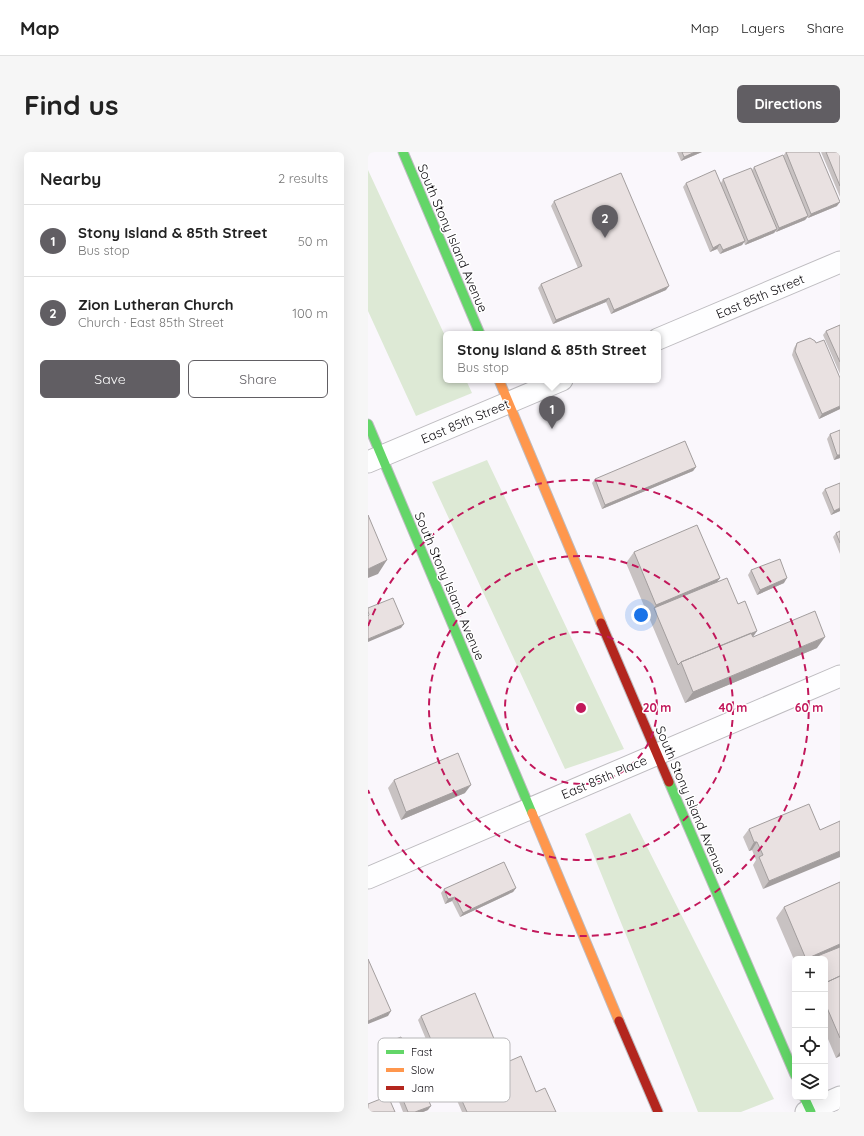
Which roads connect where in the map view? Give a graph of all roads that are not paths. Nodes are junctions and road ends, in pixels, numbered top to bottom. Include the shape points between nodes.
1 (403, 152) edge
2 (840, 262) edge
3 (479, 331) edge
4 (661, 338) edge
5 (500, 383) edge
6 (555, 383) edge
7 (509, 403) junction
8 (368, 424) edge
9 (375, 459) edge
10 (840, 676) edge
11 (657, 755) junction
12 (530, 809) junction
13 (368, 878) edge
14 (792, 1068) edge
15 (840, 1097) edge
16 (808, 1108) edge
17 (658, 1112) edge

1 - 3 highway, South Stony Island Avenue
2 - 4 street, East 85th Street
5 - 7 highway, South Stony Island Avenue
6 - 7 street, East 85th Street
7 - 9 street, East 85th Street
7 - 11 highway, South Stony Island Avenue
8 - 9 highway, South Stony Island Avenue
9 - 12 highway, South Stony Island Avenue
10 - 11 street, East 85th Place
11 - 12 street, East 85th Place
11 - 14 highway, South Stony Island Avenue
12 - 13 street, East 85th Place
12 - 17 highway, South Stony Island Avenue
15 - 16 street

